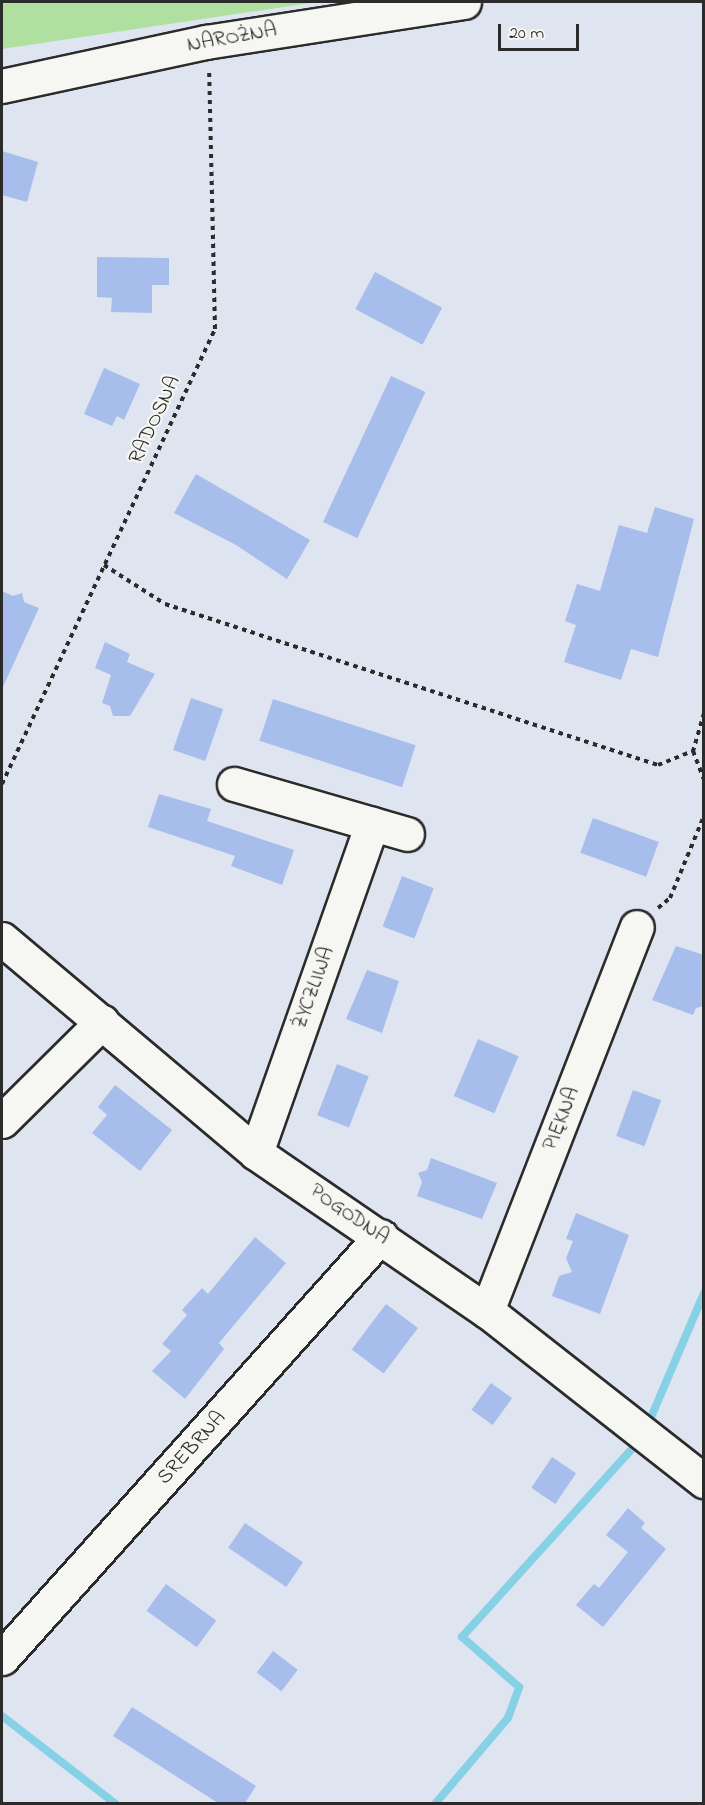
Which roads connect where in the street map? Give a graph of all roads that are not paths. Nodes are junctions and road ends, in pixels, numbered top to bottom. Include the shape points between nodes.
1 (464, 2) edge
2 (2, 86) edge
3 (234, 784) dead end
4 (372, 824) junction
5 (407, 834) dead end
6 (637, 927) road end
7 (2, 939) edge
8 (102, 1022) junction
9 (2, 1121) edge
10 (256, 1153) junction
11 (381, 1236) junction
12 (487, 1311) junction
13 (702, 1477) edge
14 (2, 1658) edge

1 - 2 street, NAROŻNA via 206,42
3 - 4 street
4 - 5 street
4 - 10 street, ŻYCZLIWA
6 - 12 street, PIĘKNA
7 - 8 street, POGODNA
8 - 9 street
8 - 10 street, POGODNA
10 - 11 street, POGODNA
11 - 12 street, POGODNA
11 - 14 street, SREBRNA
12 - 13 street, POGODNA

